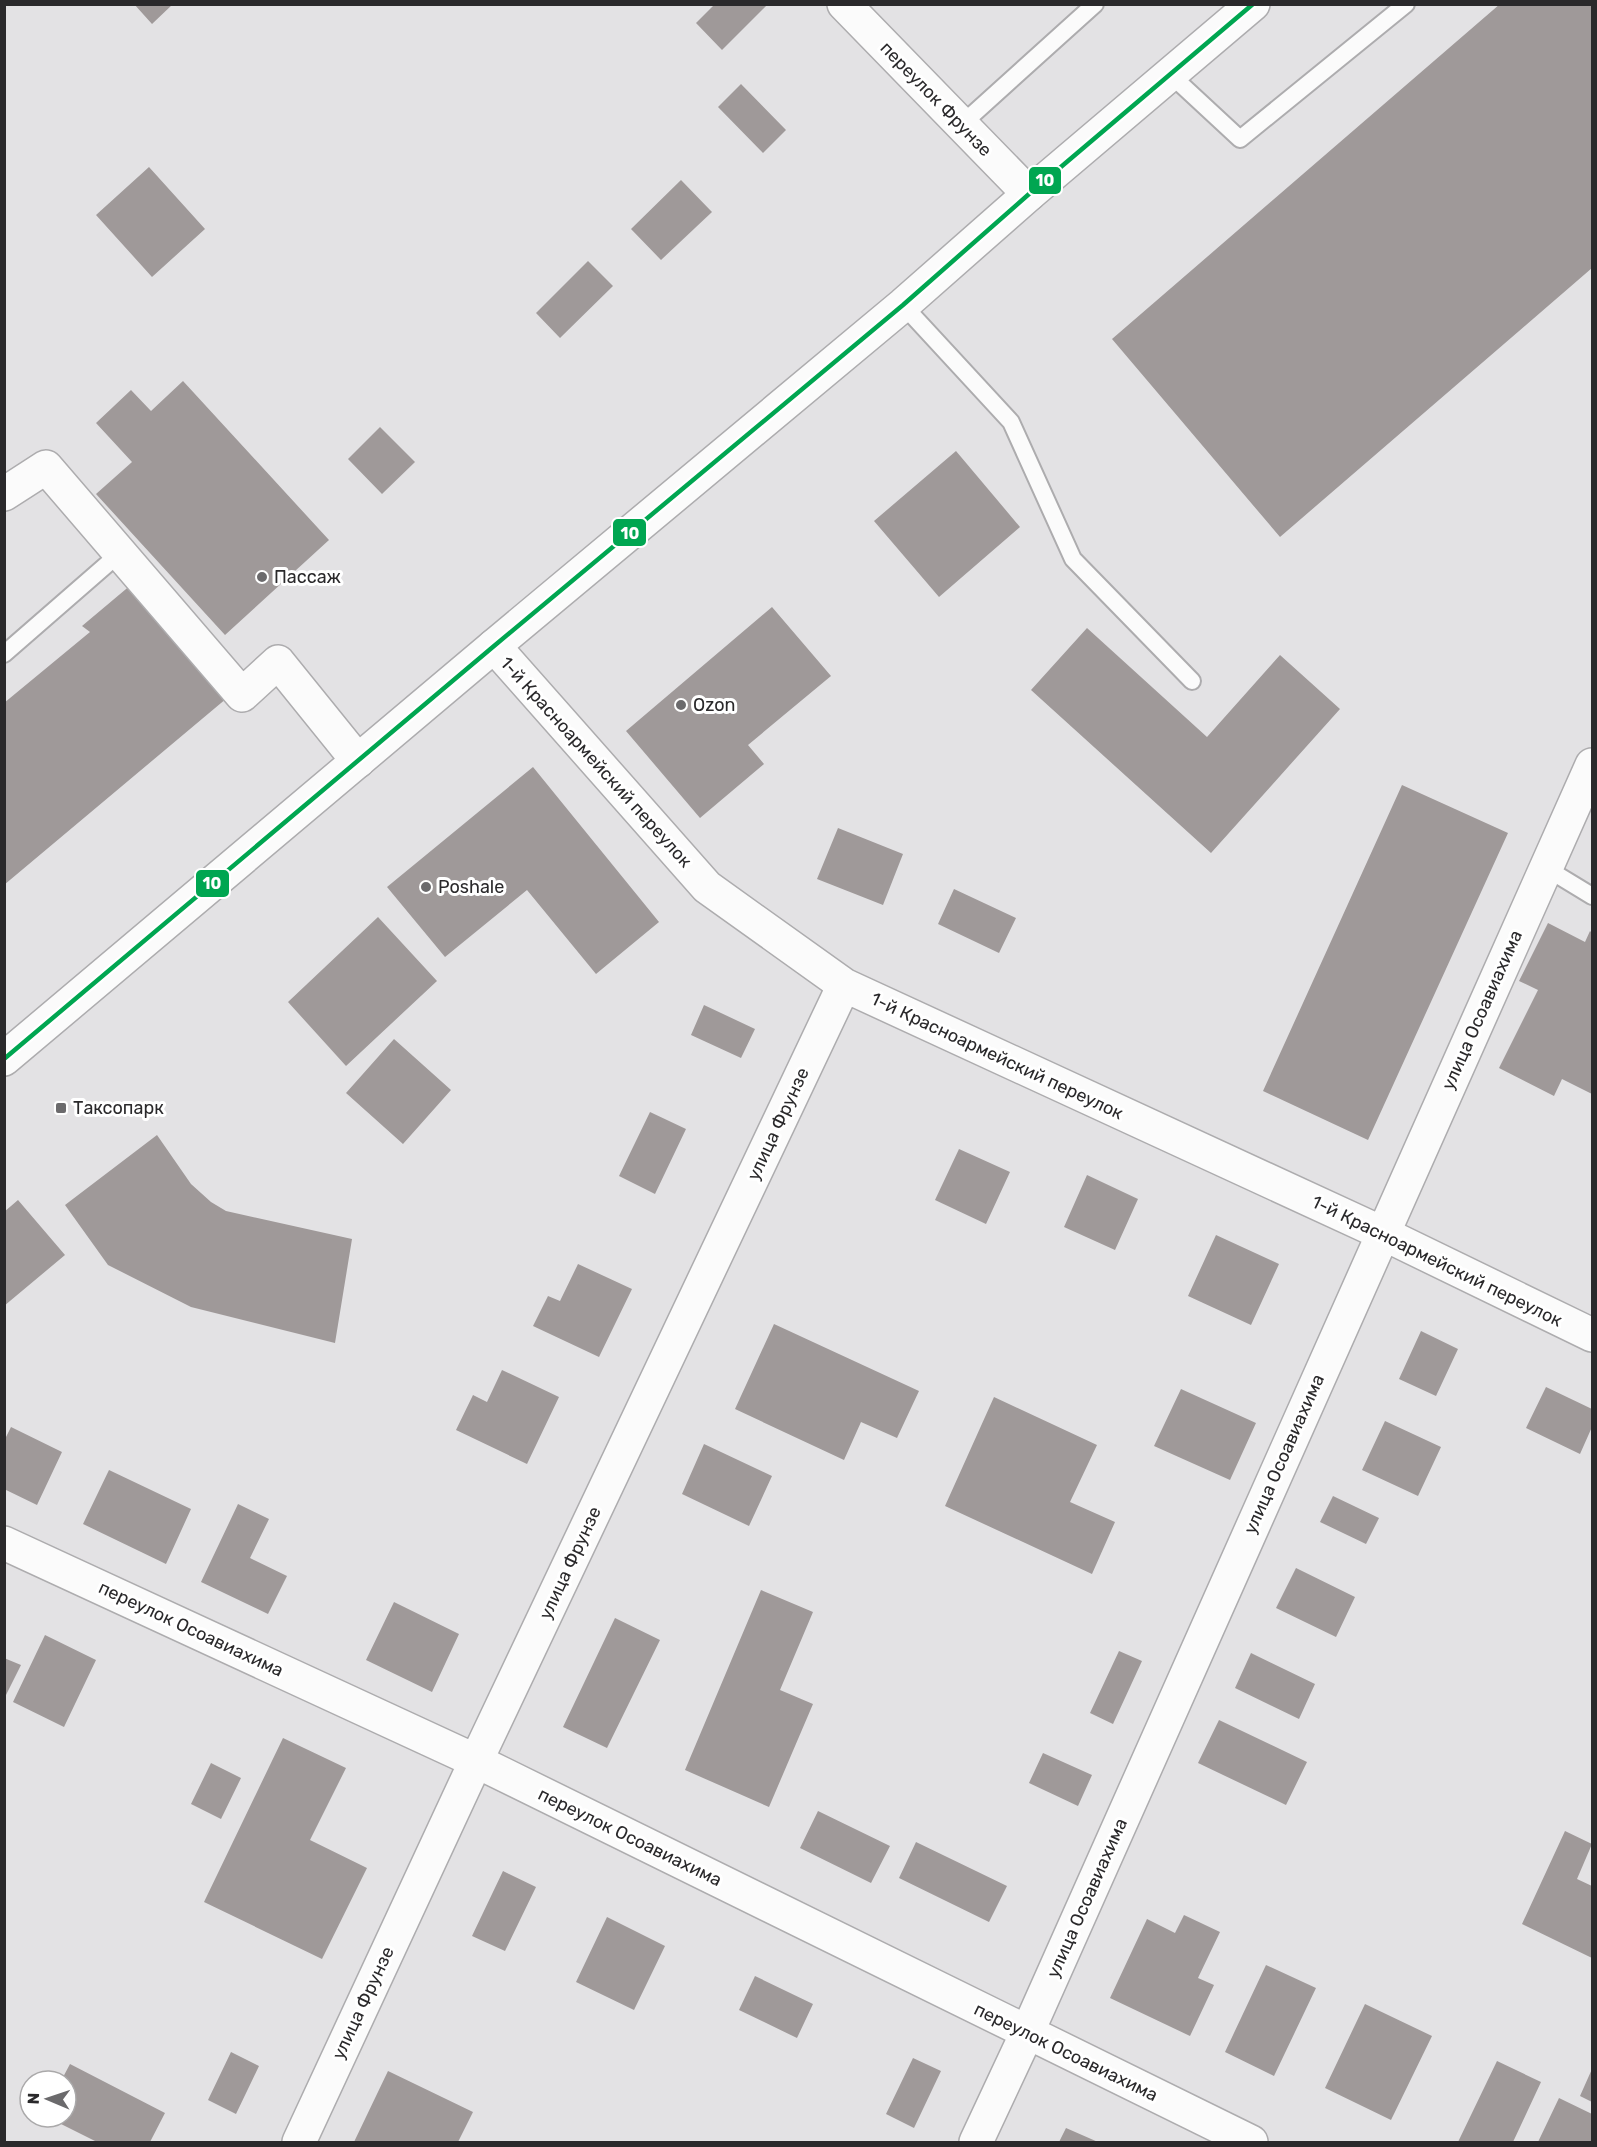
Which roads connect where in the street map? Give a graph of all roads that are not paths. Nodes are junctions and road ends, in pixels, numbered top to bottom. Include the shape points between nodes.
1 (844, 4) edge
2 (1095, 4) edge
3 (1253, 4) edge
4 (1406, 4) edge
5 (1172, 75) junction
6 (961, 125) junction
7 (1029, 194) junction
8 (903, 304) junction
9 (4, 494) edge
10 (120, 553) junction
11 (494, 646) junction
12 (4, 654) edge
13 (1192, 681) dead end
14 (358, 760) junction
15 (1593, 765) edge
16 (1546, 868) junction
17 (1593, 896) edge
18 (844, 985) junction
19 (4, 1059) edge
20 (1383, 1233) junction
21 (1593, 1335) edge
22 (4, 1543) edge
23 (476, 1761) junction
24 (1027, 2033) junction
25 (299, 2142) edge
26 (976, 2142) edge
27 (1251, 2142) edge

1 - 6 street, переулок Фрунзе
2 - 6 lane
3 - 5 street
4 - 5 lane via 1240,139
5 - 7 street
6 - 7 street, переулок Фрунзе
7 - 8 street
8 - 11 street
8 - 13 lane via 1011,422 1073,559
9 - 10 street via 46,467
10 - 12 lane
10 - 14 street via 242,695 278,662
11 - 14 street
11 - 18 street, 1-й Красноармейский переулок via 707,887
14 - 19 street
15 - 16 street, улица Осоавиахима
16 - 17 lane
16 - 20 street, улица Осоавиахима
18 - 20 street, 1-й Красноармейский переулок
18 - 23 street, улица Фрунзе
20 - 21 street, 1-й Красноармейский переулок
20 - 24 street, улица Осоавиахима
22 - 23 street, переулок Осоавиахима
23 - 24 street, переулок Осоавиахима
23 - 25 street, улица Фрунзе
24 - 26 street, улица Осоавиахима
24 - 27 street, переулок Осоавиахима

